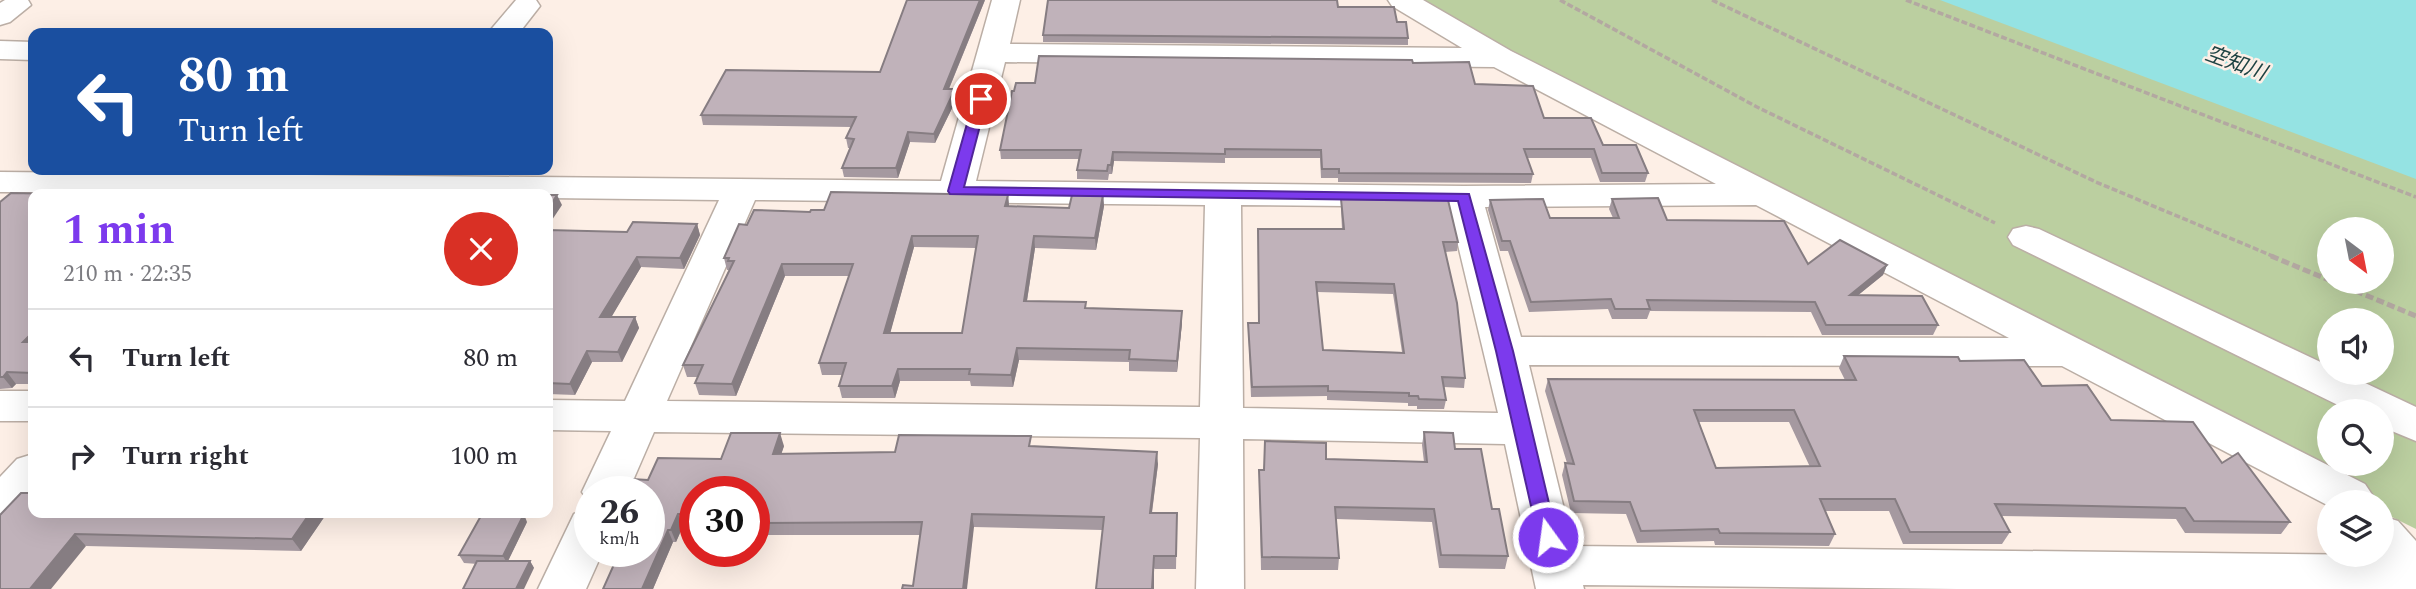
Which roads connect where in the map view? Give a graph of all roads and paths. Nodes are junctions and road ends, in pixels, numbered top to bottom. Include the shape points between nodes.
1 (1006, 0) edge
2 (1402, 0) edge
3 (1560, 0) edge
4 (1712, 0) edge
5 (1906, 0) edge
6 (526, 6) dead end
7 (507, 28) edge
8 (0, 50) edge
9 (28, 51) edge
10 (993, 53) junction
11 (1500, 58) junction
12 (384, 178) edge
13 (0, 182) edge
14 (289, 189) edge
15 (742, 189) junction
16 (956, 191) junction
17 (1223, 194) junction
18 (1763, 194) junction
19 (1464, 197) junction
20 (2416, 197) edge
21 (2026, 237) joint
22 (2317, 275) edge
23 (2363, 294) edge
24 (2416, 316) edge
25 (1505, 351) junction
26 (2073, 352) junction
27 (0, 406) edge
28 (28, 406) edge
29 (553, 415) edge
30 (639, 416) junction
31 (1222, 423) junction
32 (2416, 425) edge
33 (1521, 429) junction
34 (28, 476) edge
35 (613, 476) edge
36 (2334, 490) edge
37 (0, 507) edge
38 (2394, 548) edge
39 (574, 562) edge
40 (2416, 574) edge
41 (1557, 577) edge
42 (562, 589) edge
43 (1220, 589) edge

1 - 10 street
2 - 11 street
3 - 21 path via 1757,107
4 - 22 path via 2096,181
5 - 20 path
6 - 7 street
8 - 9 street
10 - 11 street
10 - 16 street
11 - 18 street
12 - 14 street
12 - 15 street
13 - 14 street
15 - 16 street
15 - 30 street
16 - 17 street
17 - 19 street
17 - 31 street
18 - 19 street
18 - 26 street
19 - 25 street
21 - 32 street
23 - 24 path
25 - 26 street
25 - 33 street
26 - 36 street
27 - 28 street
29 - 30 street
30 - 31 street
30 - 35 street
31 - 33 street
31 - 43 street
33 - 41 street
34 - 37 street
38 - 40 street
39 - 42 street
40 - 41 street

